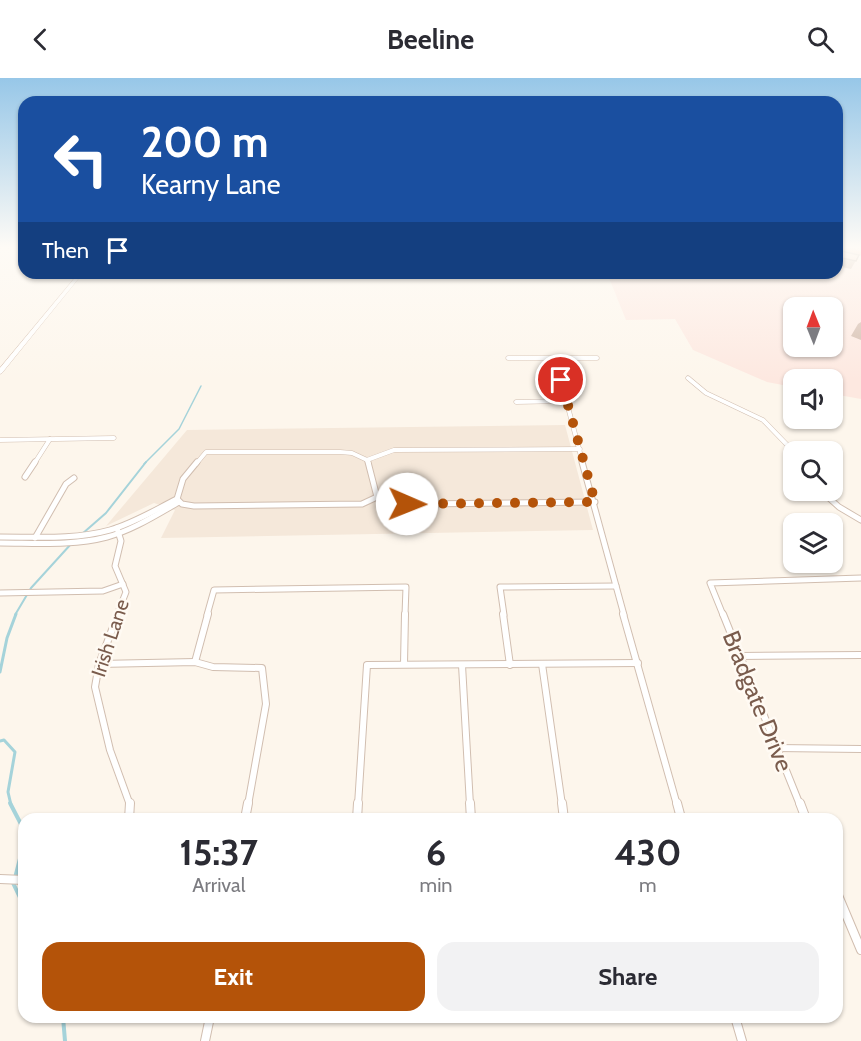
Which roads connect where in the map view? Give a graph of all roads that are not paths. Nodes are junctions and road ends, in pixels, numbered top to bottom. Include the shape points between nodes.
1 (66, 291) edge
2 (508, 358) dead end
3 (555, 358) junction
4 (597, 358) dead end
5 (0, 372) edge
6 (688, 378) dead end
7 (567, 401) junction
8 (516, 402) dead end
9 (114, 438) dead end
10 (50, 439) junction
11 (0, 440) edge
12 (784, 441) edge
13 (580, 449) junction
14 (367, 460) junction
15 (25, 477) dead end
16 (74, 478) dead end
17 (377, 497) junction
18 (178, 500) junction
19 (832, 501) edge
20 (595, 502) junction
21 (861, 520) edge
22 (118, 530) junction
23 (0, 537) edge
24 (34, 540) junction
25 (0, 543) edge
26 (861, 578) edge
27 (123, 584) junction
28 (616, 586) junction
29 (0, 593) edge
30 (861, 655) edge
31 (739, 656) junction
32 (195, 662) junction
33 (639, 663) junction
34 (99, 664) junction
35 (404, 664) junction
36 (542, 664) junction
37 (462, 665) junction
38 (510, 665) junction
39 (776, 748) junction
40 (861, 749) edge
41 (129, 813) edge
42 (246, 813) edge
43 (357, 813) edge
44 (471, 813) edge
45 (563, 813) edge
46 (680, 813) edge
47 (803, 813) edge
48 (0, 879) edge
49 (18, 880) edge
50 (843, 907) edge
51 (861, 950) edge
52 (209, 1023) edge
53 (737, 1023) edge
54 (205, 1041) edge
55 (742, 1041) edge

1 - 5 street
2 - 3 street
3 - 4 street
3 - 7 street
6 - 12 street via 698,391 769,424
7 - 8 street
7 - 13 street
9 - 10 street
10 - 11 street
10 - 15 street
13 - 14 street via 394,450
13 - 20 street
14 - 17 street
14 - 18 street via 340,452 206,453 181,481
16 - 24 street via 66,484
17 - 18 street via 352,505 194,506
17 - 20 street via 419,504
18 - 22 street via 138,526
19 - 21 street
20 - 28 street
22 - 24 street via 88,540
22 - 27 street, Irish Lane via 121,541 115,566
23 - 24 street
24 - 25 street
26 - 31 street, Bradgate Drive via 710,583
27 - 29 street via 103,591
27 - 34 street, Irish Lane via 126,592
28 - 33 street
28 - 38 street via 500,586
30 - 31 street
31 - 39 street, Bradgate Drive
32 - 34 street
32 - 35 street via 214,590 406,587
32 - 42 street via 213,667 262,668 266,704
33 - 36 street
33 - 46 street
34 - 41 street, Irish Lane via 95,687 110,750 130,803
35 - 37 street
35 - 43 street via 367,665
36 - 38 street
36 - 45 street
37 - 38 street
37 - 44 street
39 - 40 street
39 - 47 street, Bradgate Drive
48 - 49 street
50 - 51 street
52 - 54 street
53 - 55 street

